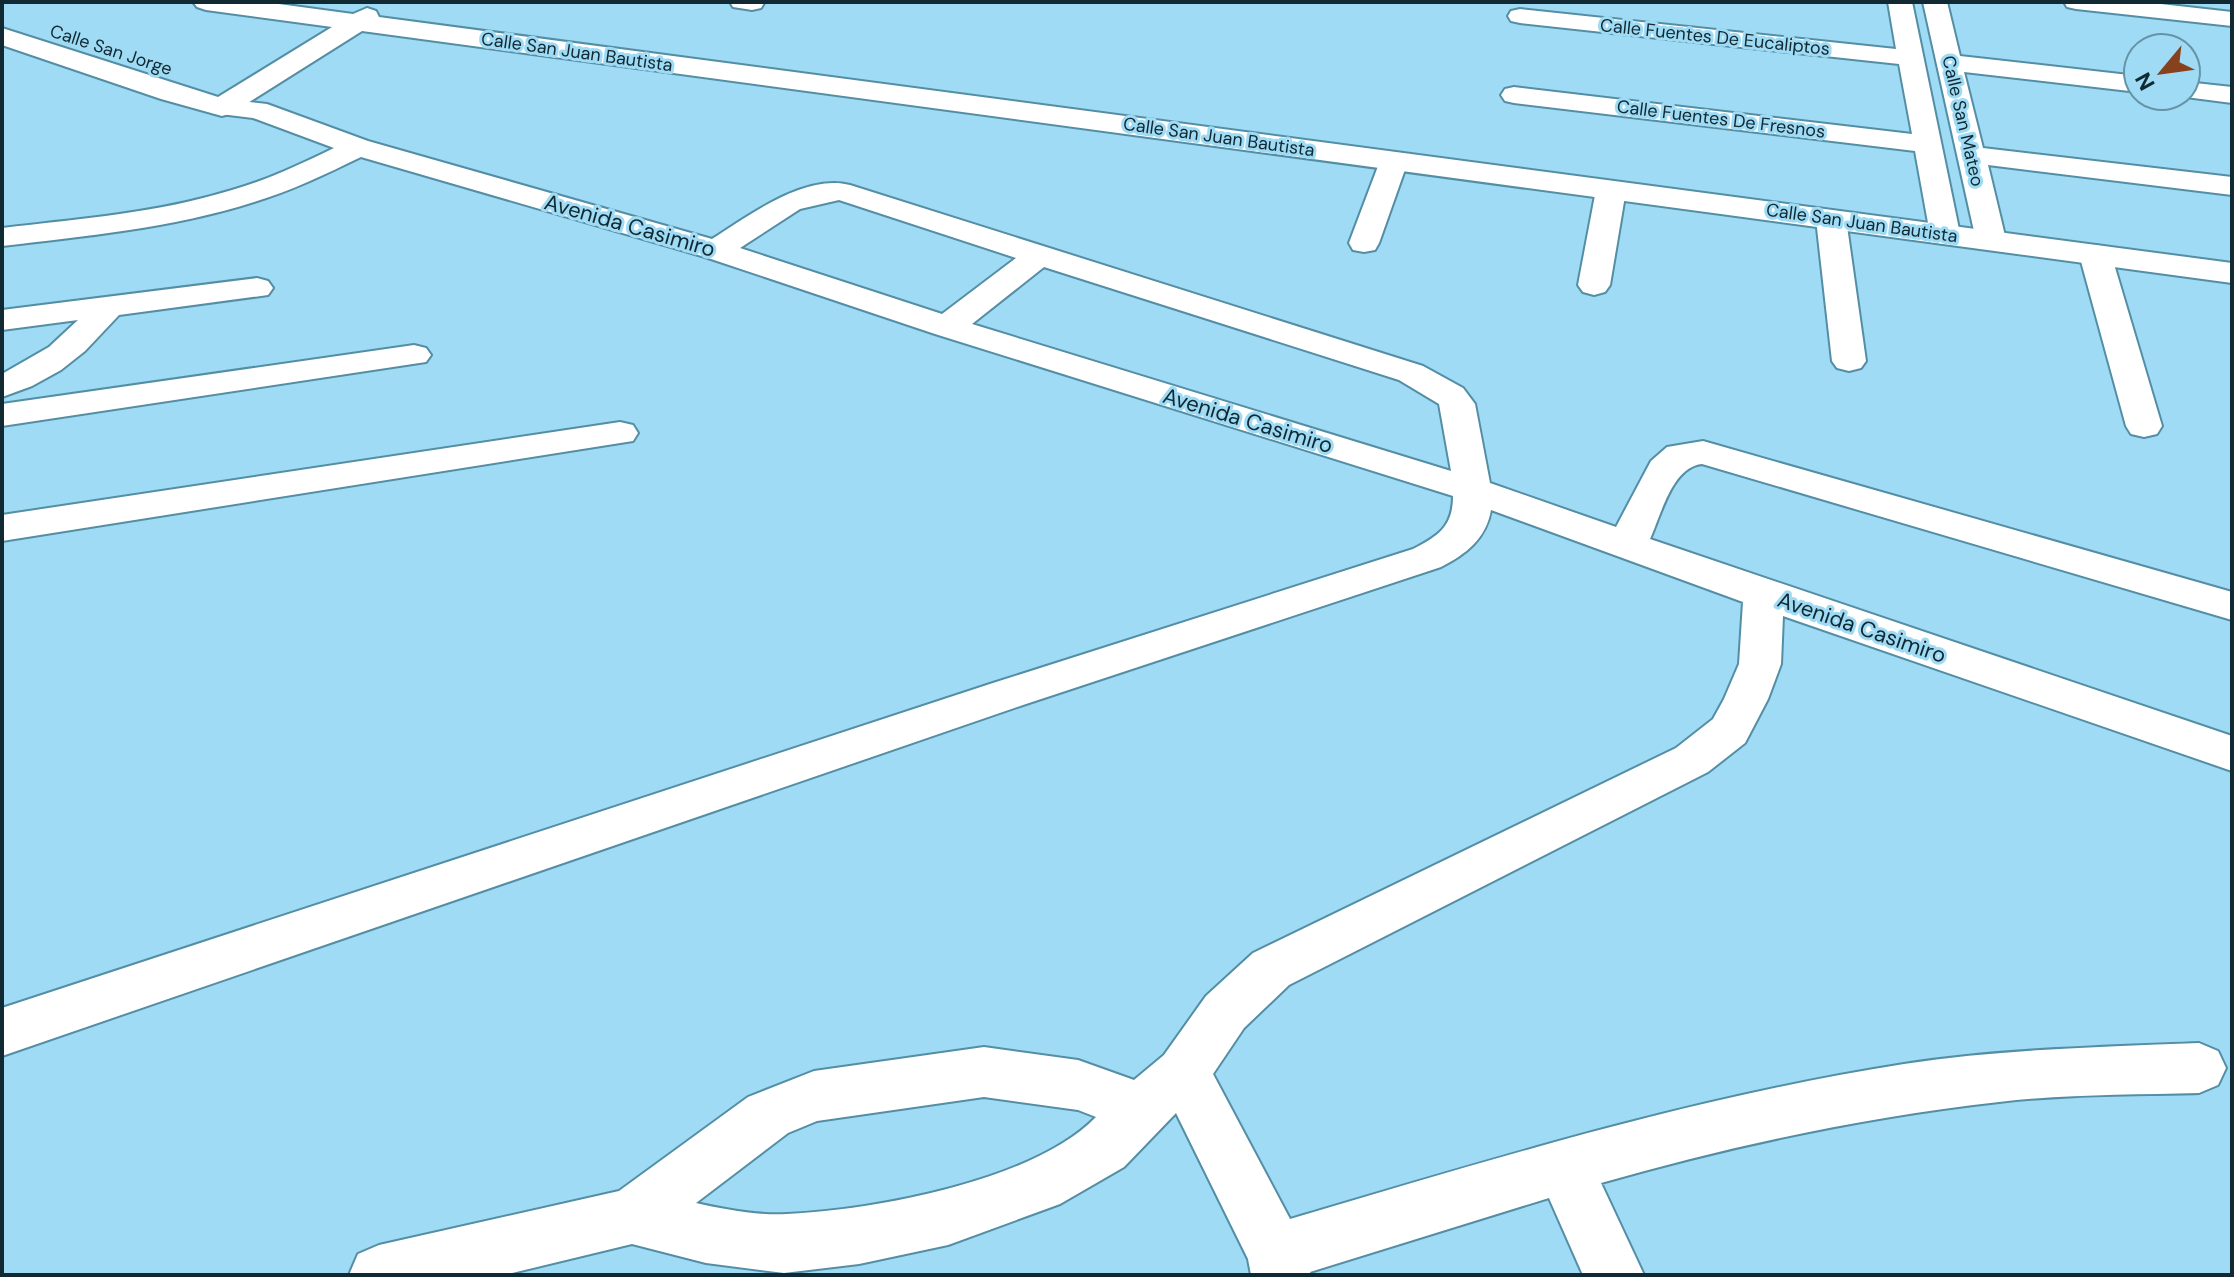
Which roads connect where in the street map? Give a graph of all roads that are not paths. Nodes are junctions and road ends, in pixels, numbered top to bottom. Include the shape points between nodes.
1 (206, 2) edge
2 (1900, 2) edge
3 (1935, 2) edge
4 (2076, 2) edge
5 (352, 9) edge
6 (2, 14) edge
7 (1520, 16) dead end
8 (2232, 19) edge
9 (2, 36) edge
10 (1911, 58) junction
11 (1949, 62) junction
12 (2122, 82) edge
13 (2202, 92) edge
14 (1514, 95) dead end
15 (2232, 95) edge
16 (228, 99) junction
17 (1927, 144) junction
18 (358, 147) junction
19 (1972, 155) junction
20 (1394, 161) junction
21 (2232, 186) edge
22 (1611, 190) junction
23 (1831, 219) junction
24 (1943, 225) junction
25 (1989, 231) junction
26 (2, 237) edge
27 (1364, 243) dead end
28 (716, 250) junction
29 (2232, 253) edge
30 (2095, 254) junction
31 (1039, 255) junction
32 (2232, 273) edge
33 (1594, 285) dead end
34 (257, 288) dead end
35 (109, 306) junction
36 (2, 320) edge
37 (947, 327) junction
38 (414, 355) dead end
39 (1849, 361) dead end
40 (2, 387) edge
41 (2, 415) edge
42 (2144, 426) dead end
43 (620, 433) dead end
44 (1473, 490) junction
45 (2, 528) edge
46 (1627, 545) junction
47 (1764, 594) junction
48 (2232, 606) edge
49 (2232, 754) edge
50 (2, 1032) edge
51 (2199, 1068) dead end
52 (1183, 1072) junction
53 (1142, 1108) junction
54 (1563, 1165) junction
55 (632, 1216) junction
56 (1278, 1264) edge
57 (379, 1275) edge
58 (1614, 1275) edge

1 - 5 main road, Calle San Juan Bautista
2 - 10 street, Calle San Mateo
3 - 11 street, Calle San Mateo
4 - 8 street
5 - 16 main road
5 - 20 main road, Calle San Juan Bautista
5 - 24 main road, Calle San Juan Bautista
6 - 16 main road, Calle San Jorge
7 - 10 street, Calle Fuentes De Eucaliptos
9 - 16 main road, Calle San Jorge
10 - 17 street, Calle San Mateo
11 - 12 street
11 - 19 street, Calle San Mateo
13 - 15 street
14 - 17 street, Calle Fuentes De Fresnos
16 - 18 street, Avenida Casimiro
17 - 24 street, Calle San Mateo
18 - 26 street via 227,201 144,219
18 - 28 street, Avenida Casimiro
19 - 21 street
19 - 25 street, Calle San Mateo
20 - 22 main road, Calle San Juan Bautista
20 - 27 street
22 - 23 main road, Calle San Juan Bautista
22 - 33 street
23 - 24 main road, Calle San Juan Bautista
23 - 39 street
24 - 25 main road, Calle San Juan Bautista
25 - 29 main road, Calle San Juan Bautista
25 - 30 main road, Calle San Juan Bautista
28 - 31 street via 790,202 840,191
28 - 37 street, Avenida Casimiro
30 - 32 main road, Calle San Juan Bautista
30 - 42 street
31 - 37 street
31 - 44 street via 1438,386 1457,404
34 - 35 street
35 - 36 street
35 - 40 street via 77,344 40,370
37 - 44 street, Avenida Casimiro
38 - 41 street
43 - 45 street
44 - 46 street, Avenida Casimiro
44 - 50 street via 1466,531 1427,558
46 - 47 street, Avenida Casimiro
46 - 48 street via 1664,469 1680,455 1703,452
47 - 49 street, Avenida Casimiro
47 - 52 street via 1760,664 1729,731 1692,760 1271,969 1225,1012
51 - 54 street via 1999,1076 1799,1108
52 - 53 street
52 - 56 street
53 - 55 street via 1104,1148 1040,1185 933,1220 784,1244 706,1234
53 - 55 street via 1078,1085 984,1072 814,1096 768,1115
54 - 56 street
54 - 58 street
55 - 57 street

